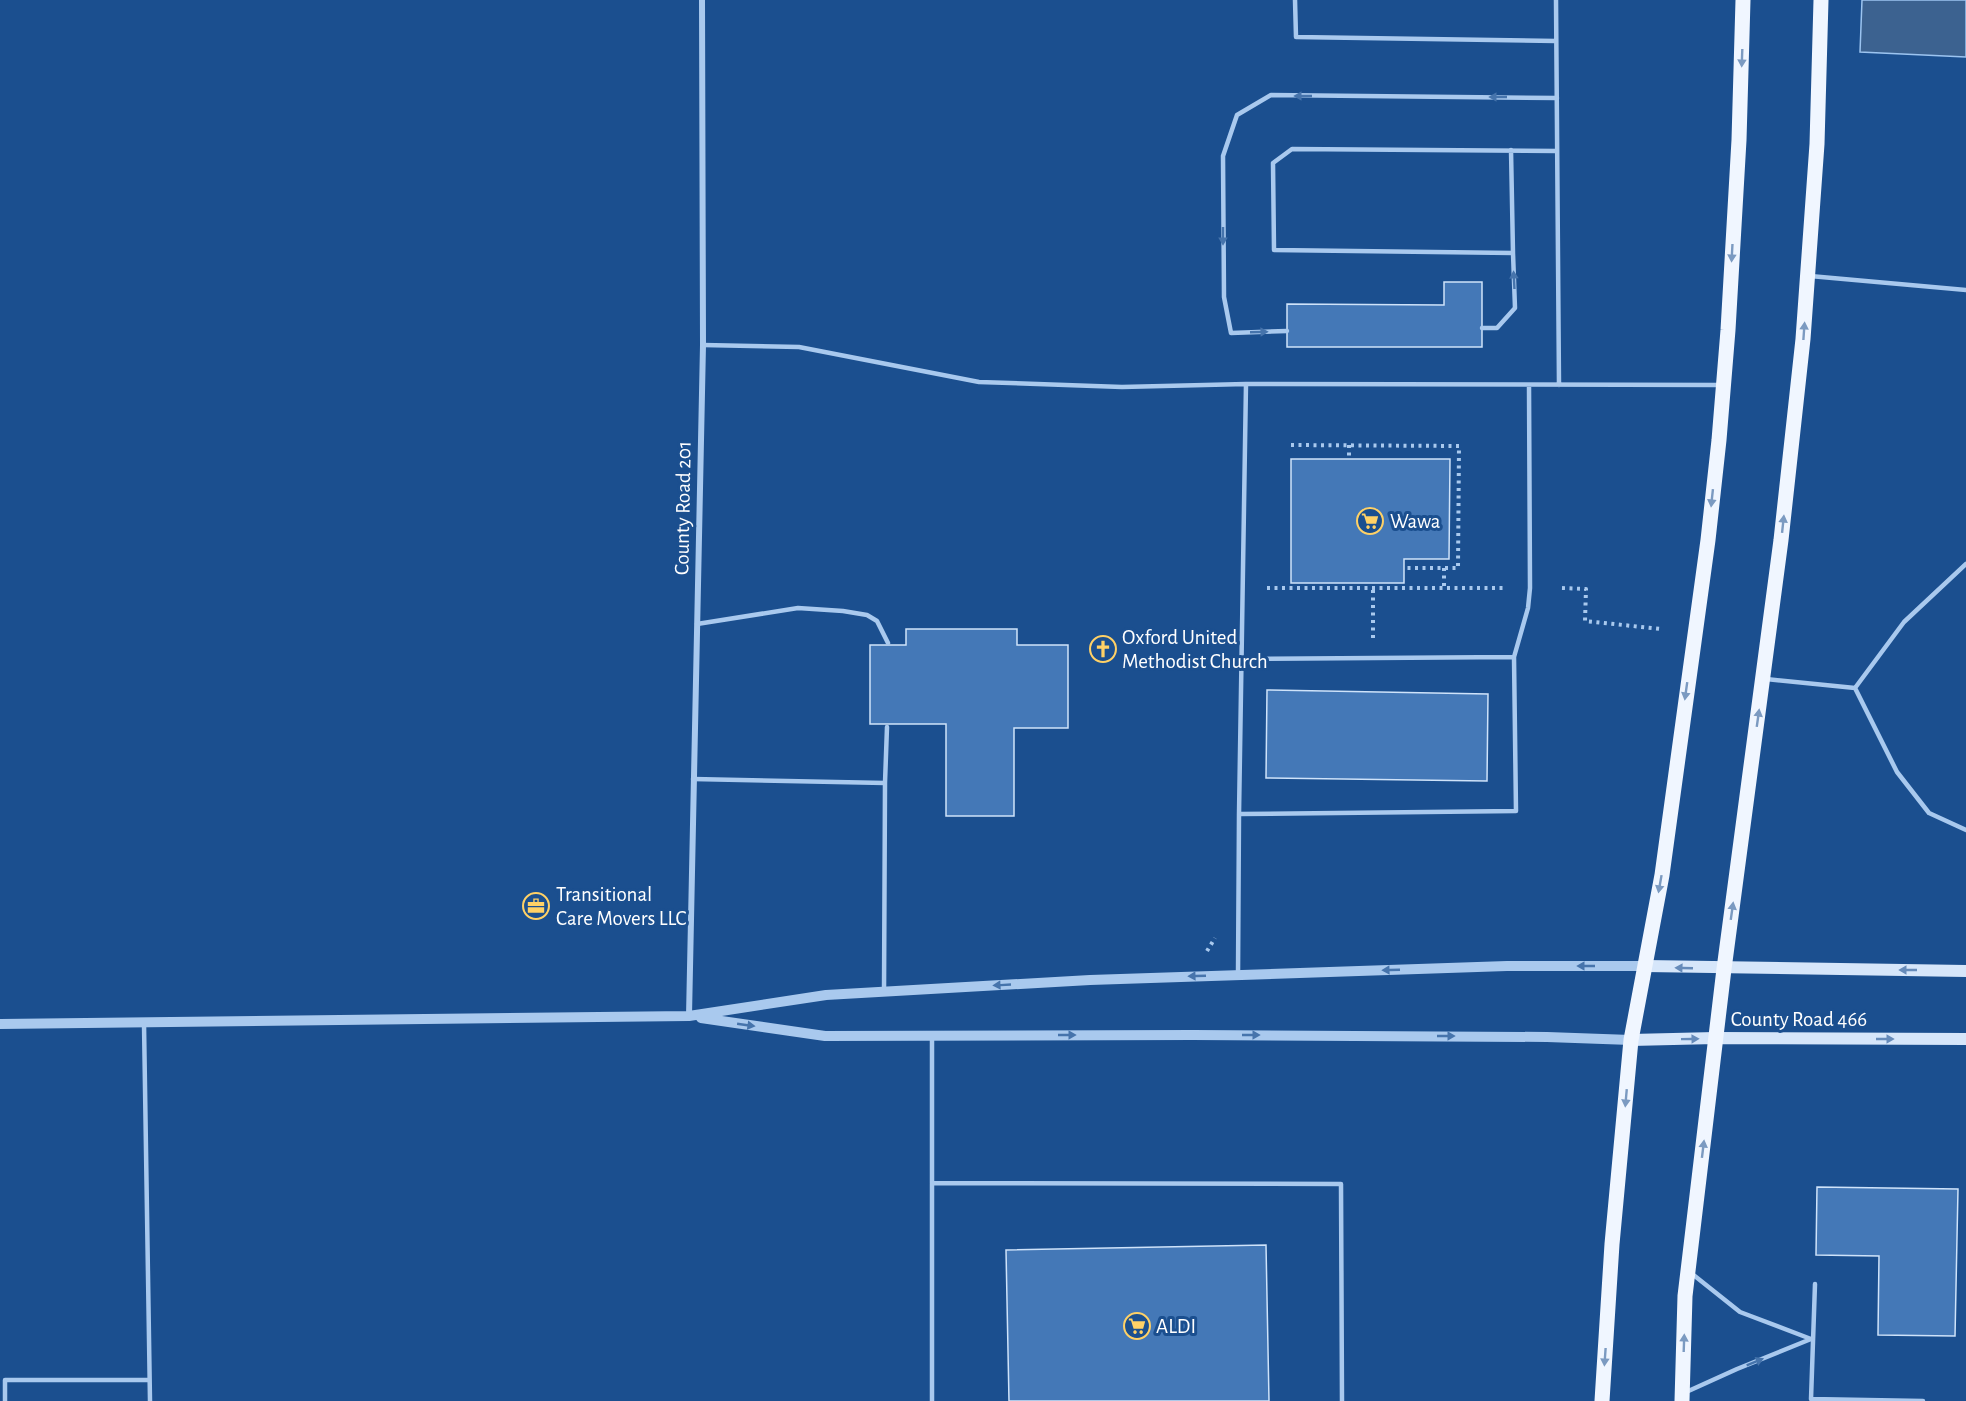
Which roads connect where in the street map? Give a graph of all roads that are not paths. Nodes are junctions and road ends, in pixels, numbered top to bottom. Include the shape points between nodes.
1 (702, 0) edge
2 (1295, 0) edge
3 (1556, 0) edge
4 (1743, 0) edge
5 (1821, 0) edge
6 (1556, 41) junction
7 (1557, 98) junction
8 (1511, 150) junction
9 (1557, 150) junction
10 (1513, 253) junction
11 (1808, 276) junction
12 (1966, 290) edge
13 (1482, 328) dead end
14 (1287, 331) dead end
15 (703, 345) junction
16 (1246, 384) junction
17 (1529, 385) junction
18 (1558, 385) junction
19 (1722, 385) junction
20 (1966, 564) edge
21 (697, 624) junction
22 (888, 643) dead end
23 (1514, 657) junction
24 (1241, 659) junction
25 (1763, 678) junction
26 (1855, 688) junction
27 (887, 727) dead end
28 (693, 780) junction
29 (885, 783) junction
30 (1239, 814) junction
31 (1966, 830) edge
32 (1645, 966) junction
33 (1724, 969) junction
34 (1966, 971) edge
35 (1238, 975) junction
36 (884, 992) junction
37 (689, 1016) junction
38 (0, 1024) edge
39 (144, 1024) junction
40 (932, 1035) junction
41 (1715, 1038) junction
42 (1631, 1040) junction
43 (1966, 1040) edge
44 (932, 1183) junction
45 (1689, 1271) junction
46 (1815, 1284) dead end
47 (1811, 1339) junction
48 (2, 1380) edge
49 (149, 1380) junction
50 (1682, 1397) edge
51 (5, 1401) edge
52 (150, 1401) edge
53 (932, 1401) edge
54 (1342, 1401) edge
55 (1602, 1401) edge
56 (1923, 1401) edge

1 - 15 street, County Road 201
2 - 6 lane via 1296,37
3 - 6 lane
4 -> 19 main road via 1739,140
5 - 11 main road
6 - 7 lane
7 - 9 lane
7 -> 14 lane via 1270,95 1237,115 1222,156 1224,297 1231,333
8 - 9 lane
8 - 10 lane
8 - 10 lane via 1292,149 1273,163 1274,250
9 - 18 lane
13 -> 10 lane via 1497,328 1515,308
11 - 12 lane
25 -> 11 main road via 1783,528
15 - 16 lane via 799,347 979,382 1122,387
15 - 21 street, County Road 201
16 - 17 lane
16 - 24 lane
17 - 18 lane
17 - 23 lane via 1530,588
18 - 19 lane
19 -> 32 main road via 1708,540 1662,874
20 - 26 lane via 1904,622
21 - 22 lane via 798,608 843,611 877,621
21 - 28 street, County Road 201
23 - 24 lane
23 - 30 lane via 1516,811
24 - 30 lane
25 - 26 lane
33 -> 25 main road
26 - 31 lane via 1897,772 1929,813
27 - 29 lane
28 - 29 lane
28 - 37 street, County Road 201
29 - 36 lane
30 - 35 lane
33 -> 32 main road
32 -> 35 street via 1507,966
32 - 42 main road
34 -> 33 main road
33 - 41 main road
35 -> 36 street
36 - 37 street via 826,995
37 - 39 street
37 -> 40 street via 825,1036
38 - 39 street
39 - 49 lane
40 -> 42 street
40 - 44 lane
42 -> 41 main road, County Road 466
41 -> 43 main road, County Road 466
45 -> 41 main road
42 -> 55 main road
44 - 53 lane
44 - 54 lane via 1341,1184
45 - 47 lane via 1740,1312
50 -> 45 main road
46 - 47 lane
50 -> 47 lane
47 - 56 lane via 1811,1399
48 - 49 lane
48 - 51 lane
49 - 52 lane

